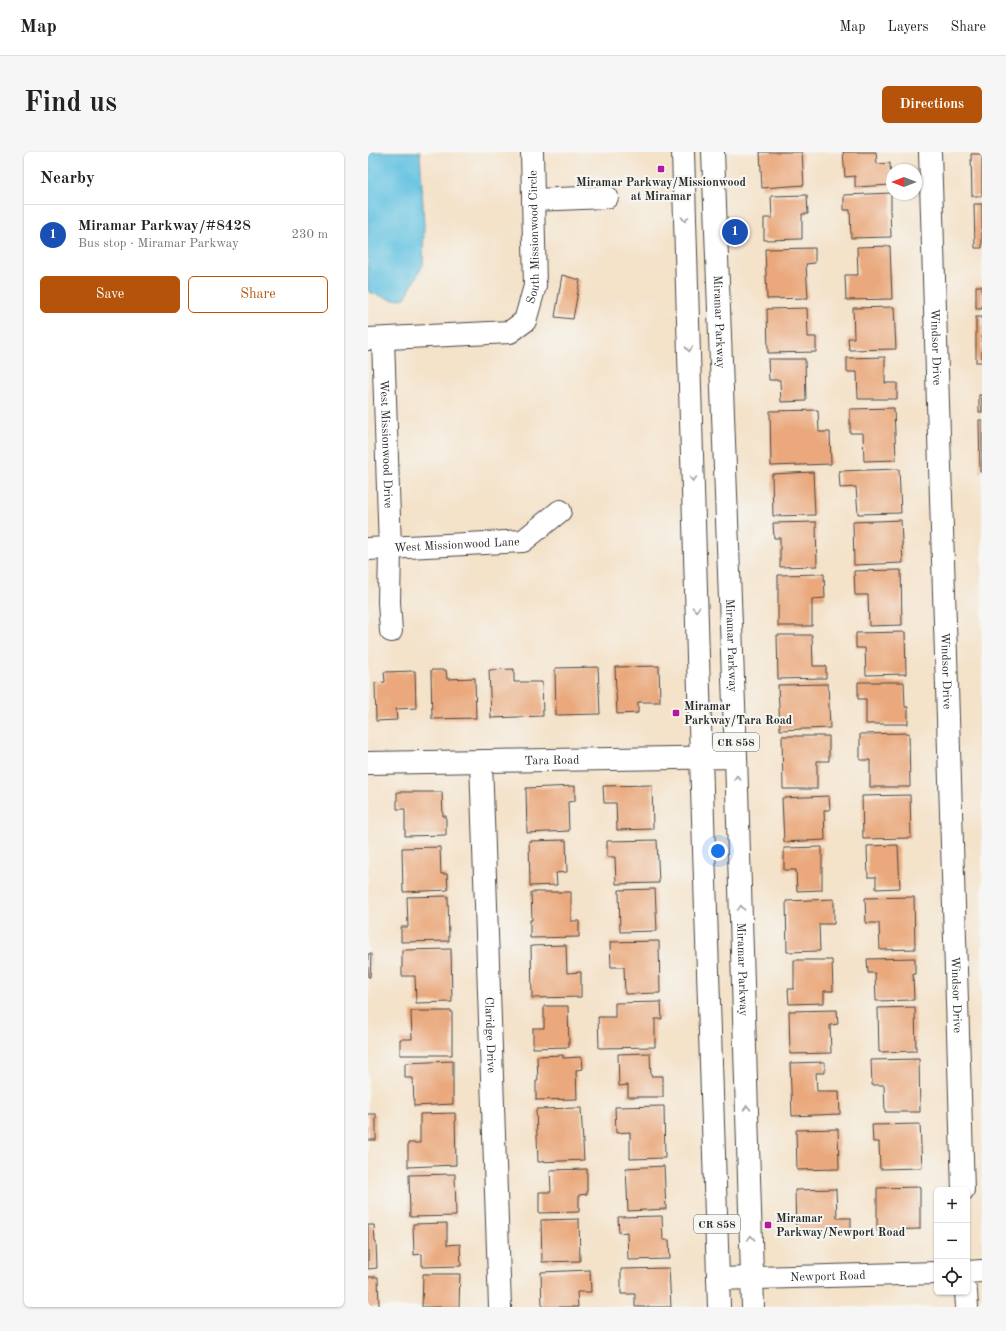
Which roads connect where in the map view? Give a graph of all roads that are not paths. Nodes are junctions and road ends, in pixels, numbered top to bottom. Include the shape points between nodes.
1 (532, 152) edge
2 (683, 152) edge
3 (713, 152) edge
4 (930, 152) edge
5 (607, 197) dead end
6 (533, 200) junction
7 (375, 339) edge
8 (560, 511) dead end
9 (390, 548) junction
10 (368, 549) edge
11 (391, 630) dead end
12 (736, 757) junction
13 (701, 758) junction
14 (481, 762) junction
15 (368, 763) edge
16 (963, 1187) edge
17 (982, 1271) edge
18 (970, 1272) edge
19 (934, 1273) edge
20 (752, 1277) junction
21 (718, 1278) junction
22 (966, 1295) edge
23 (500, 1307) edge
24 (719, 1307) edge
25 (753, 1307) edge
26 (967, 1307) edge

1 - 6 street, South Missionwood Circle
2 -> 13 street, CR 858
3 - 12 street, Miramar Parkway / CR 858
4 - 16 street, Windsor Drive
5 - 6 street
6 - 7 street, South Missionwood Circle via 535,286 525,321 510,332
7 - 9 street, West Missionwood Drive
8 - 9 street, West Missionwood Lane via 523,541
9 - 10 street, West Missionwood Lane
9 - 11 street, West Missionwood Drive
12 - 13 street, Tara Road
20 -> 12 street, Miramar Parkway / CR 858
13 - 14 street, Tara Road
13 - 21 street, CR 858
14 - 15 street, Tara Road
14 - 23 street, Claridge Drive
17 - 18 street
19 - 20 street, Newport Road
20 - 21 street, Newport Road
20 - 25 street, Miramar Parkway / CR 858
21 - 24 street, CR 858
22 - 26 street

